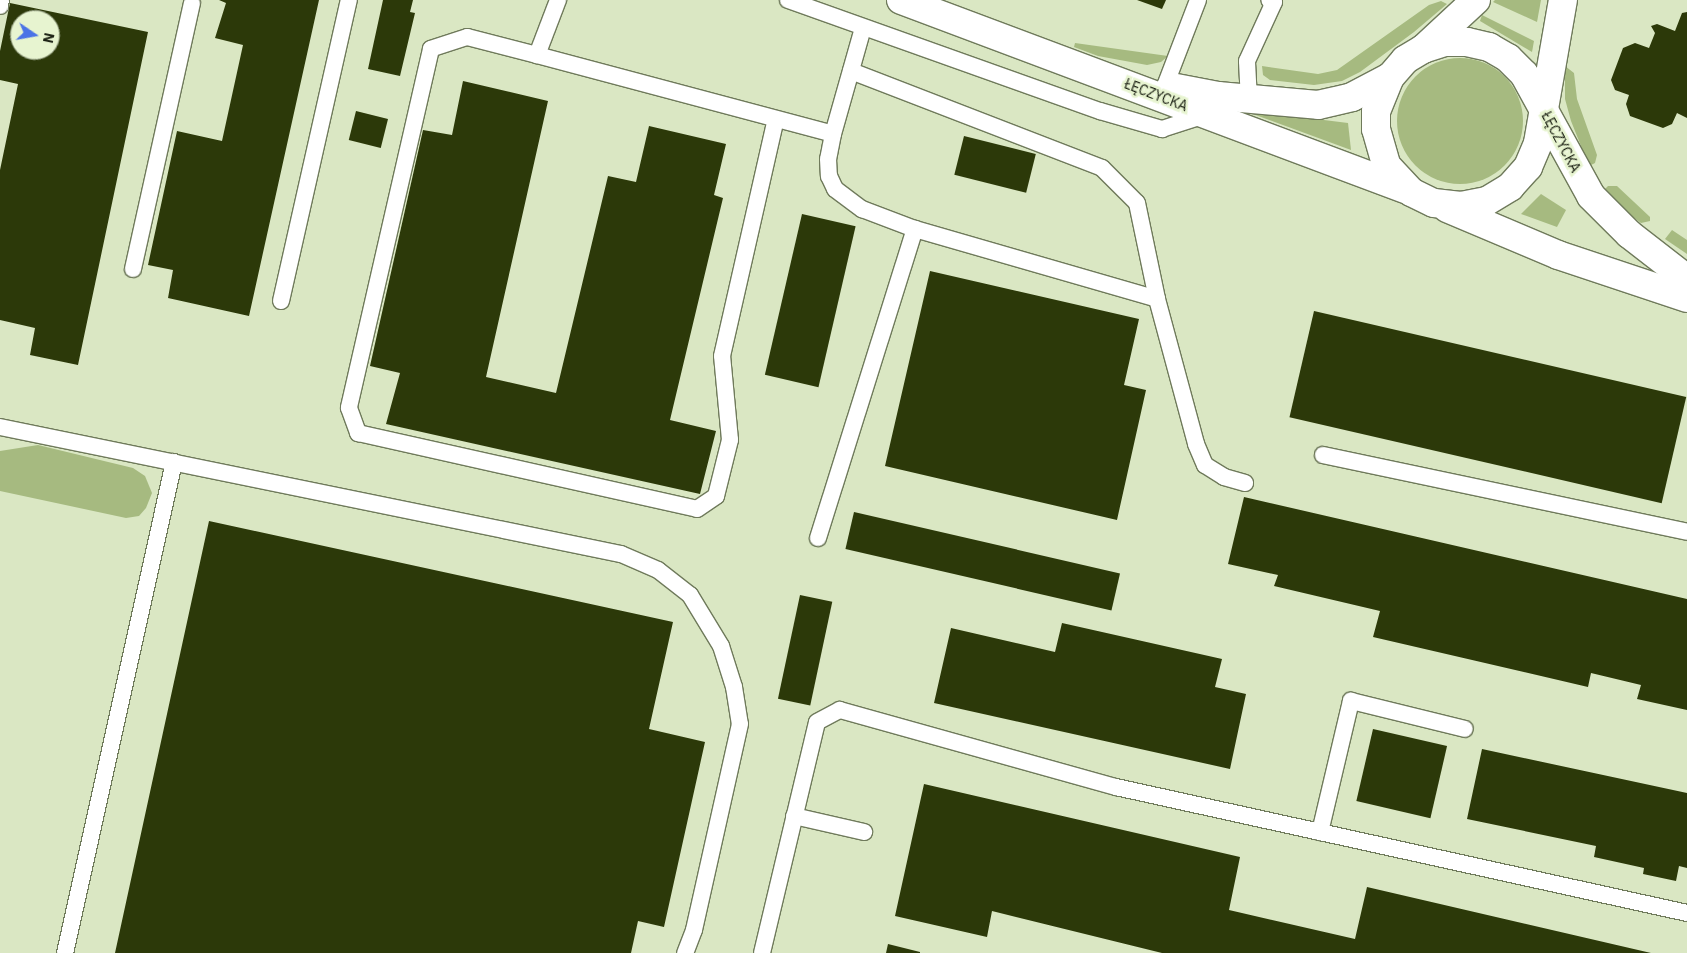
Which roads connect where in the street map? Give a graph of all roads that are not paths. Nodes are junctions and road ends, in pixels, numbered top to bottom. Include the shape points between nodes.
1 (1, 0) edge
2 (349, 0) edge
3 (558, 0) edge
4 (788, 0) edge
5 (901, 0) edge
6 (1198, 0) edge
7 (1269, 0) edge
8 (1476, 0) edge
9 (1563, 0) edge
10 (188, 1) edge
11 (0, 6) edge
12 (864, 28) junction
13 (1423, 49) junction
14 (537, 55) junction
15 (851, 71) junction
16 (1098, 73) junction
17 (1390, 77) junction
18 (1165, 86) junction
19 (1249, 100) junction
20 (1544, 111) junction
21 (1207, 115) junction
22 (776, 119) junction
23 (833, 134) junction
24 (1423, 197) junction
25 (915, 229) junction
26 (133, 269) dead end
27 (1687, 279) edge
28 (1687, 298) edge
29 (1157, 299) junction
30 (281, 300) dead end
31 (0, 427) edge
32 (1323, 455) dead end
33 (174, 462) junction
34 (1245, 483) dead end
35 (1687, 532) edge
36 (818, 538) dead end
37 (1465, 729) dead end
38 (794, 816) junction
39 (864, 832) dead end
40 (1320, 832) junction
41 (1687, 913) edge
42 (65, 953) edge
43 (685, 953) edge
44 (762, 953) edge

1 - 11 lane
2 - 30 lane
3 - 14 lane
4 - 12 lane
5 - 16 street, ŁĘCZYCKA
6 - 18 lane
7 - 19 lane via 1274,2 1247,61
8 - 13 street
9 - 20 street
10 - 26 lane
12 - 15 lane
12 - 21 lane via 1162,129
13 - 17 street via 1405,60
13 - 20 street, ŁĘCZYCKA via 1445,42 1489,47 1508,58 1524,74
14 - 22 lane
14 - 22 lane via 467,38 431,49 349,408 358,433 697,509 716,496 730,440 722,356
15 - 23 lane
15 - 29 lane via 1102,168 1137,202
16 - 18 street, ŁĘCZYCKA
16 - 21 street, ŁĘCZYCKA
17 - 19 street, ŁĘCZYCKA via 1352,97 1318,105
17 - 24 street via 1381,93 1376,129 1386,165
18 - 19 street, ŁĘCZYCKA
20 - 24 street via 1538,143 1528,167 1510,188 1487,201 1461,206
20 - 27 street, ŁĘCZYCKA via 1591,196 1629,234
21 - 24 street, ŁĘCZYCKA
22 - 23 lane
23 - 25 lane via 828,158 829,176 835,190 862,209
24 - 28 street, ŁĘCZYCKA via 1558,255
25 - 29 lane
25 - 36 lane
29 - 34 lane via 1204,465 1224,477
31 - 33 lane
32 - 35 lane
33 - 42 lane
33 - 43 lane via 621,554 658,570 690,595 721,646 734,687 740,724 694,930
37 - 40 lane via 1351,701
38 - 39 lane
38 - 40 lane via 817,722 840,710 1116,787
38 - 44 lane
40 - 41 lane

